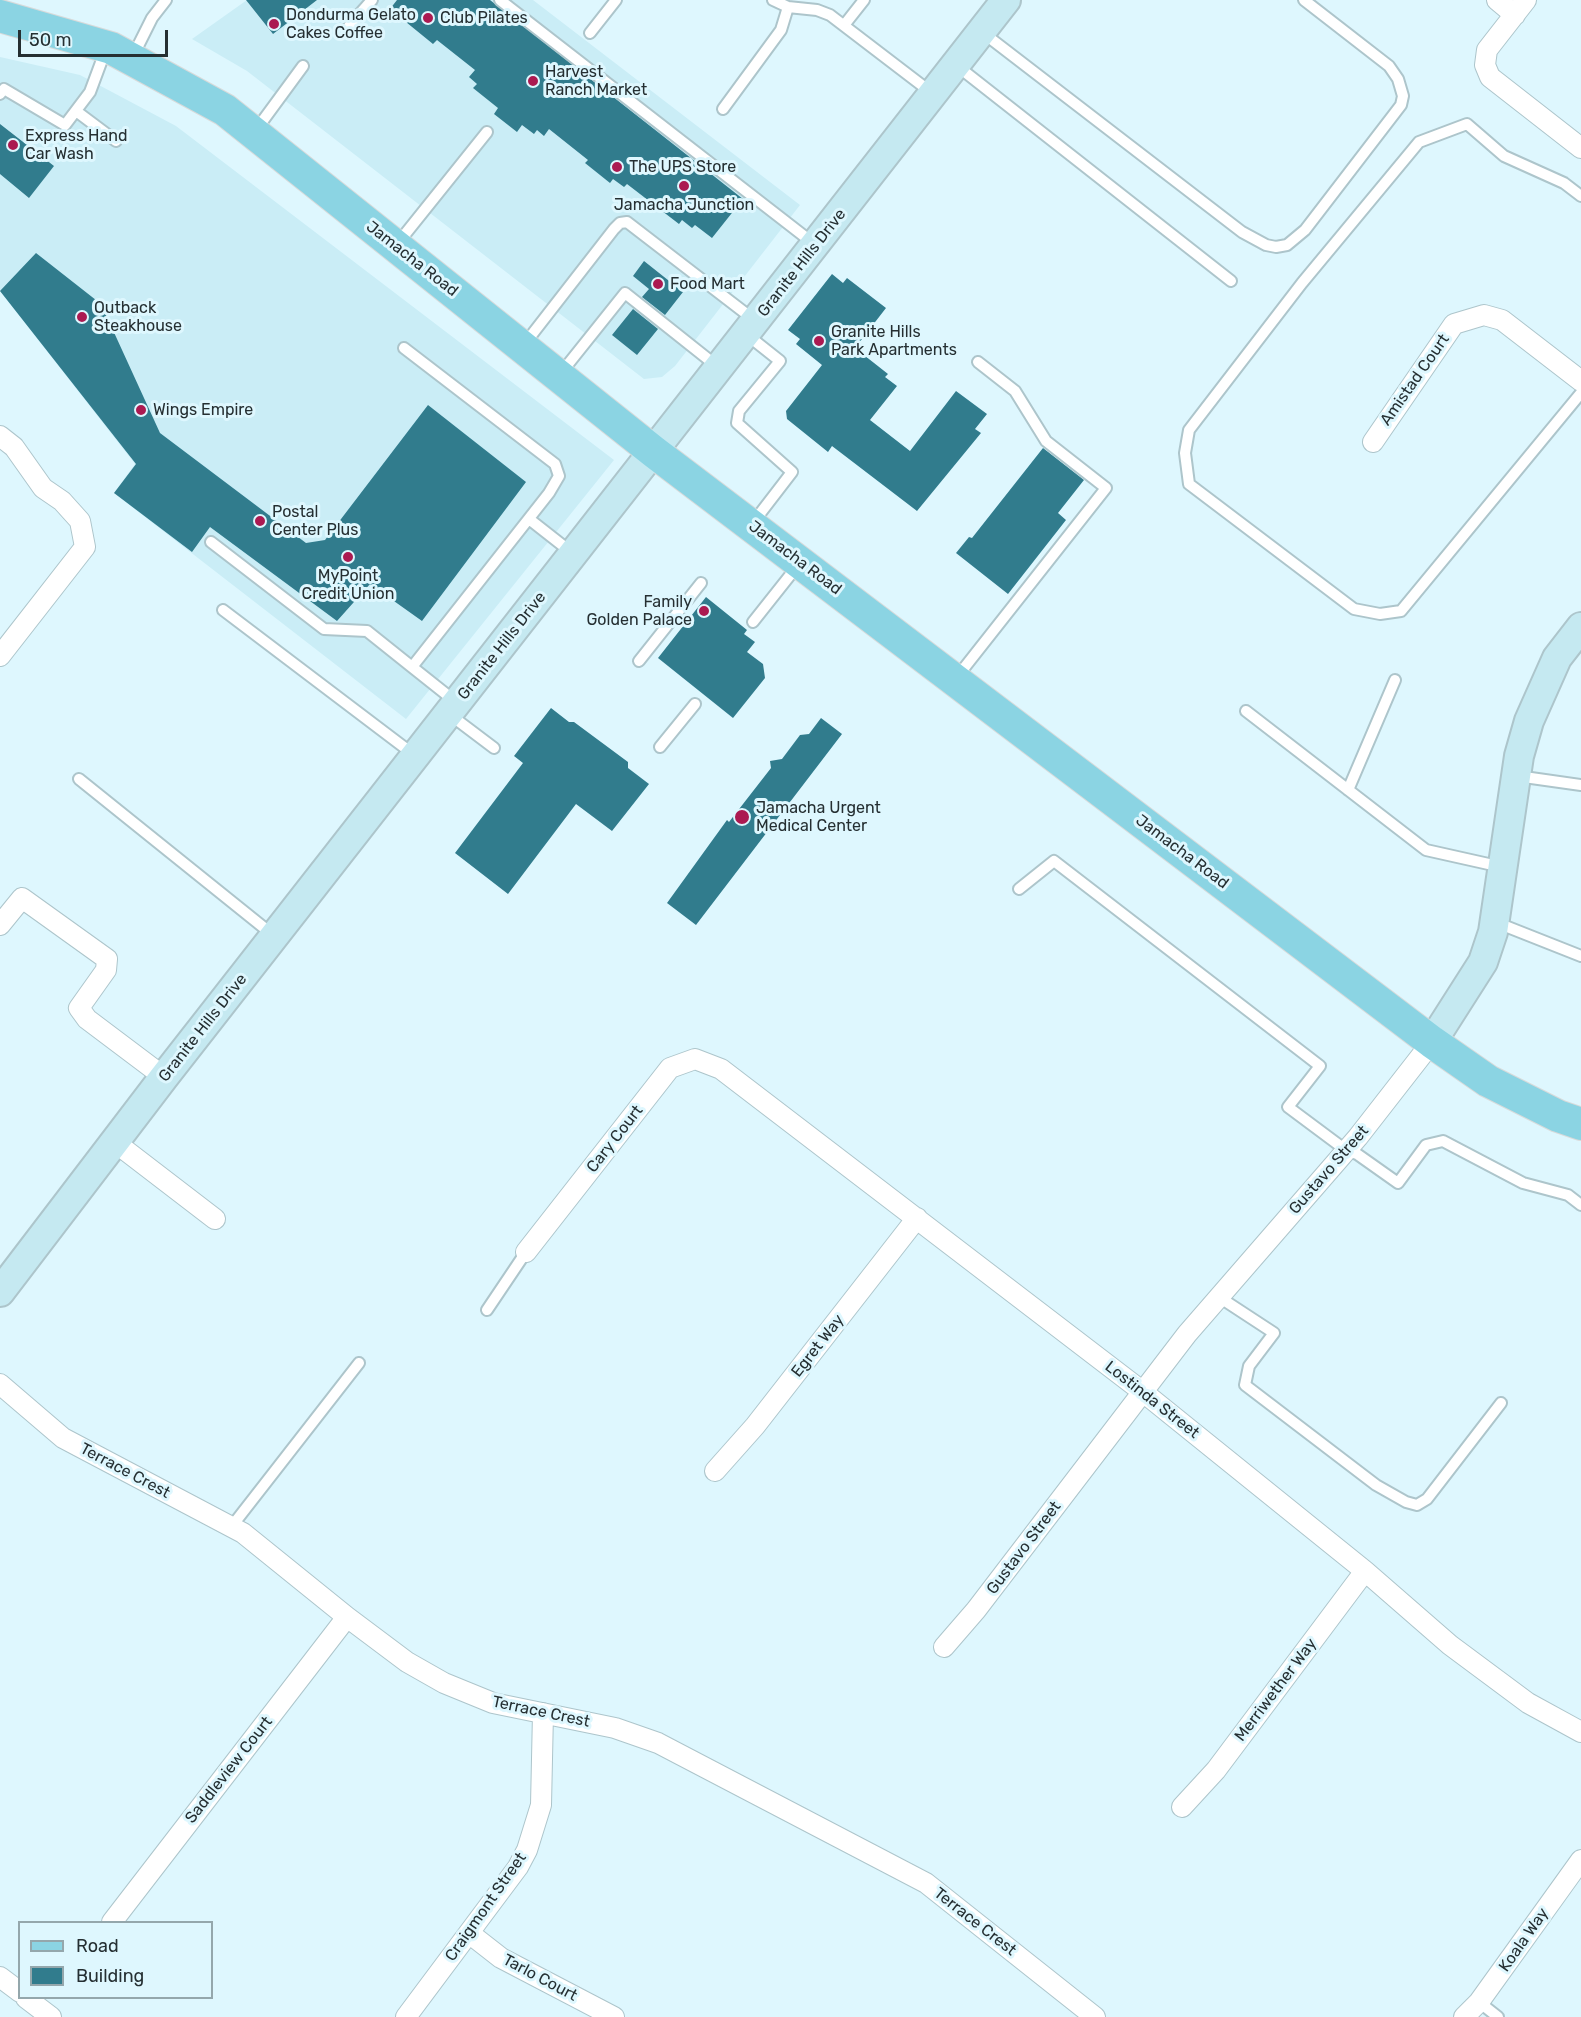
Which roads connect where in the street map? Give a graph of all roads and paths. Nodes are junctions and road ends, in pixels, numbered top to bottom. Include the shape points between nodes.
1 (166, 0) edge
2 (372, 0) edge
3 (500, 0) edge
4 (616, 0) edge
5 (773, 0) edge
6 (864, 0) edge
7 (1006, 0) edge
8 (1304, 0) edge
9 (1497, 0) edge
10 (788, 7) junction
11 (1520, 7) edge
12 (0, 16) edge
13 (845, 24) junction
14 (349, 26) dead end
15 (981, 32) junction
16 (590, 33) dead end
17 (119, 53) junction
18 (956, 65) junction
19 (303, 66) dead end
20 (0, 94) edge
21 (933, 94) junction
22 (723, 109) dead end
23 (76, 111) junction
24 (487, 132) dead end
25 (254, 133) junction
26 (116, 141) dead end
27 (1581, 148) edge
28 (1581, 196) edge
29 (816, 245) junction
30 (396, 246) junction
31 (1230, 281) dead end
32 (751, 328) junction
33 (522, 346) junction
34 (404, 348) dead end
35 (978, 362) dead end
36 (719, 368) junction
37 (559, 376) junction
38 (1581, 381) edge
39 (1581, 393) edge
40 (0, 436) edge
41 (1372, 442) dead end
42 (654, 452) junction
43 (529, 519) junction
44 (752, 525) junction
45 (211, 542) dead end
46 (574, 555) junction
47 (800, 562) junction
48 (701, 583) dead end
49 (223, 610) dead end
50 (753, 622) dead end
51 (1581, 627) edge
52 (0, 656) edge
53 (639, 661) dead end
54 (412, 667) junction
55 (955, 680) junction
56 (1395, 680) dead end
57 (695, 704) dead end
58 (453, 709) junction
59 (1246, 711) dead end
60 (660, 747) dead end
61 (494, 748) dead end
62 (416, 756) junction
63 (1516, 776) junction
64 (79, 779) dead end
65 (1581, 785) edge
66 (1348, 790) junction
67 (1503, 867) junction
68 (1019, 889) dead end
69 (1494, 922) junction
70 (0, 925) edge
71 (275, 936) junction
72 (1581, 956) edge
73 (1432, 1042) junction
74 (721, 1069) joint
75 (164, 1077) junction
76 (1581, 1124) edge
77 (116, 1143) junction
78 (1347, 1151) junction
79 (1581, 1205) edge
80 (917, 1218) junction
81 (215, 1219) dead end
82 (526, 1252) joint
83 (0, 1292) edge
84 (1219, 1297) junction
85 (487, 1310) dead end
86 (359, 1363) dead end
87 (0, 1384) edge
88 (1143, 1392) junction
89 (1501, 1403) dead end
90 (715, 1471) dead end
91 (232, 1526) junction
92 (1365, 1571) junction
93 (347, 1617) junction
94 (944, 1647) dead end
95 (543, 1713) junction
96 (1581, 1732) edge
97 (1182, 1807) dead end
98 (1581, 1860) edge
99 (114, 1921) edge
100 (469, 1933) junction
101 (0, 1977) edge
102 (18, 1990) edge
103 (28, 1999) edge
104 (1479, 2002) junction
105 (47, 2011) edge
106 (406, 2017) edge
107 (614, 2017) edge
108 (1095, 2017) edge
109 (1464, 2017) edge
110 (1498, 2017) edge

1 - 17 lane
2 - 14 lane
3 - 29 lane
4 - 16 lane
5 - 10 lane
6 - 13 lane
7 - 15 street, Granite Hills Drive
8 - 15 lane via 1389,66 1403,96 1401,105 1305,230 1287,245 1276,247 1242,232
9 - 11 street
10 - 13 lane via 817,10
10 - 22 lane via 781,30
11 - 27 street via 1487,50 1485,65 1490,77
12 - 17 main road, Jamacha Road
13 - 21 lane
15 - 18 street, Granite Hills Drive
17 - 23 lane
17 - 25 main road, Jamacha Road via 225,110
18 - 21 street, Granite Hills Drive
18 - 31 lane
19 - 25 lane
20 - 23 lane via 4,89 65,125
21 - 29 street, Granite Hills Drive
23 - 26 lane
24 - 30 lane
25 - 30 main road, Jamacha Road
28 - 39 lane via 1564,183 1504,156 1467,124 1419,142 1302,283 1189,430 1185,453 1189,484 1354,609 1380,614 1401,611
29 - 32 street, Granite Hills Drive
30 - 33 main road, Jamacha Road
32 - 33 lane via 627,222 614,229
32 - 36 street, Granite Hills Drive
32 - 44 lane via 780,361 739,411 737,423 792,472
33 - 37 main road, Jamacha Road
34 - 43 lane via 555,464 558,480
35 - 55 lane via 1015,391 1046,441 1106,489
36 - 37 lane via 625,293
36 - 42 street, Granite Hills Drive
37 - 42 main road, Jamacha Road
38 - 41 street, Amistad Court via 1502,320 1484,315 1454,324
40 - 52 street via 14,447 43,488 80,521 85,547
42 - 44 main road, Jamacha Road
42 - 46 street, Granite Hills Drive
43 - 46 lane
43 - 54 lane
44 - 47 main road, Jamacha Road
45 - 54 lane via 324,629 367,631
46 - 58 street, Granite Hills Drive
47 - 50 lane
47 - 55 main road, Jamacha Road
48 - 53 lane
49 - 62 lane
51 - 63 street, Gustavo Street via 1557,658 1534,710
54 - 58 lane
55 - 73 main road, Jamacha Road
56 - 66 lane
57 - 60 lane
58 - 61 lane
58 - 62 street, Granite Hills Drive
59 - 66 lane
62 - 71 street, Granite Hills Drive
63 - 65 lane
63 - 67 street, Gustavo Street
64 - 71 lane
66 - 67 lane via 1426,850
67 - 69 street, Gustavo Street
68 - 78 lane via 1054,861 1320,1066 1288,1107
69 - 72 lane
69 - 73 street, Gustavo Street via 1483,962
70 - 75 street via 22,898 107,959 106,970 78,1008
71 - 75 street, Granite Hills Drive
73 - 76 main road, Jamacha Road via 1488,1081
73 - 78 street, Gustavo Street
74 - 80 street, Lostinda Street
74 - 82 street, Cary Court via 695,1059 670,1068
75 - 77 street, Granite Hills Drive
77 - 81 street
77 - 83 street, Granite Hills Drive
78 - 79 lane via 1398,1183 1426,1145 1443,1141 1523,1183 1568,1195
78 - 84 street, Gustavo Street
80 - 88 street, Lostinda Street
80 - 90 street, Egret Way via 755,1426
82 - 85 lane
84 - 88 street, Gustavo Street
84 - 89 lane via 1274,1332 1249,1366 1245,1385 1376,1485 1406,1502 1417,1504 1427,1499
86 - 91 lane
87 - 91 street, Terrace Crest via 63,1438
88 - 92 street, Lostinda Street
88 - 94 street, Gustavo Street
91 - 93 street, Terrace Crest
92 - 96 street, Lostinda Street via 1450,1645 1528,1703
92 - 97 street, Merriwether Way via 1216,1770
93 - 95 street, Terrace Crest via 407,1662 444,1683 493,1703
93 - 99 street, Saddleview Court
95 - 100 street, Craigmont Street via 541,1805 532,1837 518,1867
95 - 108 street, Terrace Crest via 615,1728 658,1743 926,1883
98 - 104 street, Koala Way
100 - 106 street, Craigmont Street
100 - 107 street, Tarlo Court via 501,1958
101 - 102 street
103 - 105 street
104 - 109 street, Koala Way
104 - 110 lane

